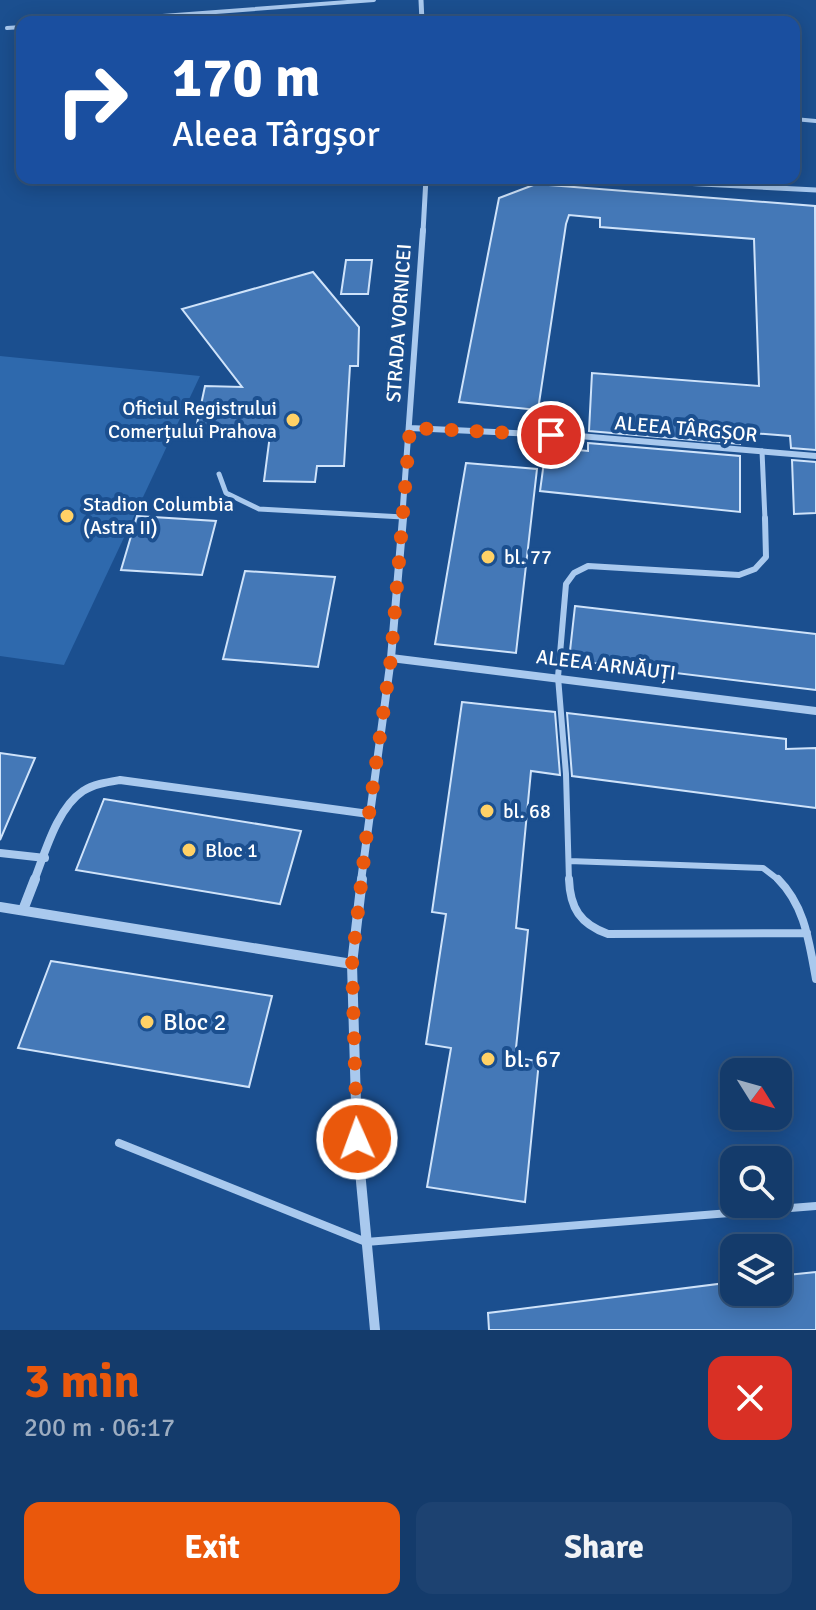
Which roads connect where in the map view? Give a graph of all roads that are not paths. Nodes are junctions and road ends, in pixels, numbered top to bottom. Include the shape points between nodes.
1 (374, 0) edge
2 (162, 16) edge
3 (16, 27) edge
4 (7, 28) dead end
5 (426, 184) edge
6 (702, 184) edge
7 (816, 190) edge
8 (410, 428) junction
9 (762, 451) junction
10 (816, 456) edge
11 (219, 474) dead end
12 (403, 517) junction
13 (391, 658) junction
14 (558, 677) junction
15 (816, 711) edge
16 (369, 814) junction
17 (0, 853) edge
18 (45, 858) junction
19 (569, 861) junction
20 (0, 907) edge
21 (23, 910) junction
22 (807, 933) junction
23 (352, 964) junction
24 (816, 979) edge
25 (119, 1143) dead end
26 (816, 1206) edge
27 (366, 1242) junction
28 (375, 1330) edge

1 - 2 lane
3 - 4 lane
5 - 8 street, STRADA VORNICEI
6 - 7 street
8 - 9 street, ALEEA TÂRGȘOR
8 - 12 street, STRADA VORNICEI
9 - 10 street, ALEEA TÂRGȘOR
9 - 14 lane via 766,557 739,575 588,566 574,573 566,584
11 - 12 lane via 226,493 259,509
12 - 13 street, STRADA VORNICEI
13 - 14 street, ALEEA ARNĂUȚI
13 - 16 street, STRADA VORNICEI
14 - 15 street, ALEEA ARNĂUȚI
14 - 19 lane
16 - 18 street via 120,780 95,784 79,794 67,808
16 - 23 street, STRADA VORNICEI
17 - 18 street
18 - 21 street
19 - 22 lane via 763,868 783,879 800,907
19 - 22 lane via 576,915 586,927 608,934
20 - 21 street
21 - 23 street
22 - 24 lane
23 - 27 street, STRADA VORNICEI
25 - 27 lane
26 - 27 lane
27 - 28 street, STRADA VORNICEI

